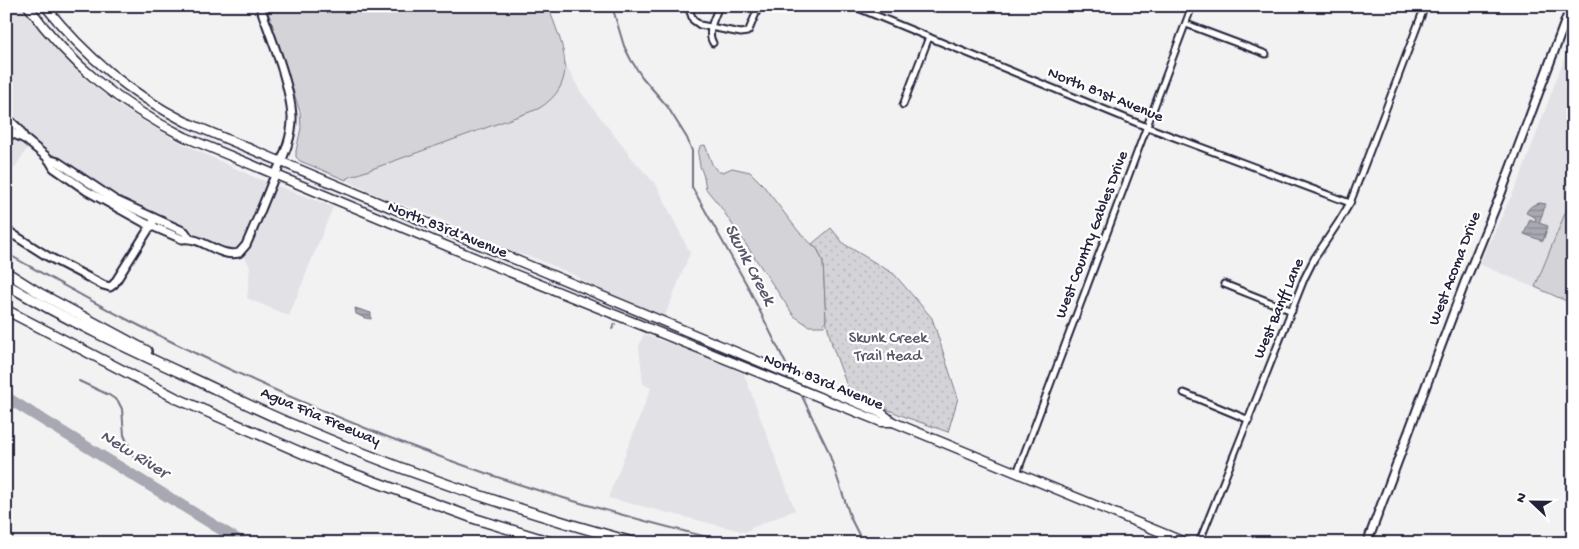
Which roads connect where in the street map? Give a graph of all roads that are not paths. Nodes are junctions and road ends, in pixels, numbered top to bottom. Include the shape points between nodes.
1 (28, 6) edge
2 (46, 6) edge
3 (260, 6) edge
4 (688, 6) edge
5 (719, 6) edge
6 (759, 6) edge
7 (853, 6) edge
8 (1192, 6) edge
9 (1425, 6) edge
10 (1571, 6) edge
11 (1186, 24) junction
12 (711, 28) junction
13 (929, 36) junction
14 (713, 44) dead end
15 (1266, 54) dead end
16 (903, 105) dead end
17 (6, 118) edge
18 (6, 126) edge
19 (1147, 127) junction
20 (25, 139) junction
21 (281, 162) junction
22 (275, 175) junction
23 (1350, 203) junction
24 (154, 223) junction
25 (6, 230) edge
26 (6, 272) edge
27 (6, 284) edge
28 (1224, 284) dead end
29 (6, 310) edge
30 (1292, 311) junction
31 (1184, 394) dead end
32 (229, 395) junction
33 (1249, 420) junction
34 (893, 422) junction
35 (1017, 473) junction
36 (554, 543) edge
37 (636, 543) edge
38 (1187, 543) edge
39 (1199, 543) edge
40 (1367, 543) edge

1 - 22 main road, North 83rd Avenue via 65,51 98,83 130,106 185,138
2 - 21 main road, North 83rd Avenue via 70,36 131,90 210,133
3 - 21 street via 286,84 290,107 290,132
4 - 12 street via 696,23
5 - 12 street
6 - 12 street via 747,32
7 - 13 street, North 81st Avenue
8 - 11 street, West Country Gables Drive
9 - 23 street, West Banff Lane
10 - 40 street, West Acoma Drive
11 - 15 street
11 - 19 street, West Country Gables Drive
12 - 14 street
13 - 16 street
13 - 19 street, North 81st Avenue
17 - 20 street via 19,128
18 - 20 street
19 - 23 street, North 81st Avenue
19 - 35 street, West Country Gables Drive
20 - 24 street via 48,158 54,168 87,191
21 - 22 street
21 - 34 main road, North 83rd Avenue via 870,408
22 - 24 street via 246,245 239,253 225,253 189,238 182,239
22 - 34 main road, North 83rd Avenue via 881,422
23 - 30 street, West Banff Lane via 1314,260
24 - 25 street via 110,287 47,256
26 - 32 highway
27 - 32 highway, Agua Fria Freeway via 104,337
28 - 30 street
29 - 36 highway via 178,400 332,466 476,519
30 - 33 street, West Banff Lane
31 - 33 street
32 - 37 highway, Agua Fria Freeway via 373,457 470,492
33 - 39 street, West Banff Lane
34 - 35 main road, North 83rd Avenue
35 - 38 main road, North 83rd Avenue

